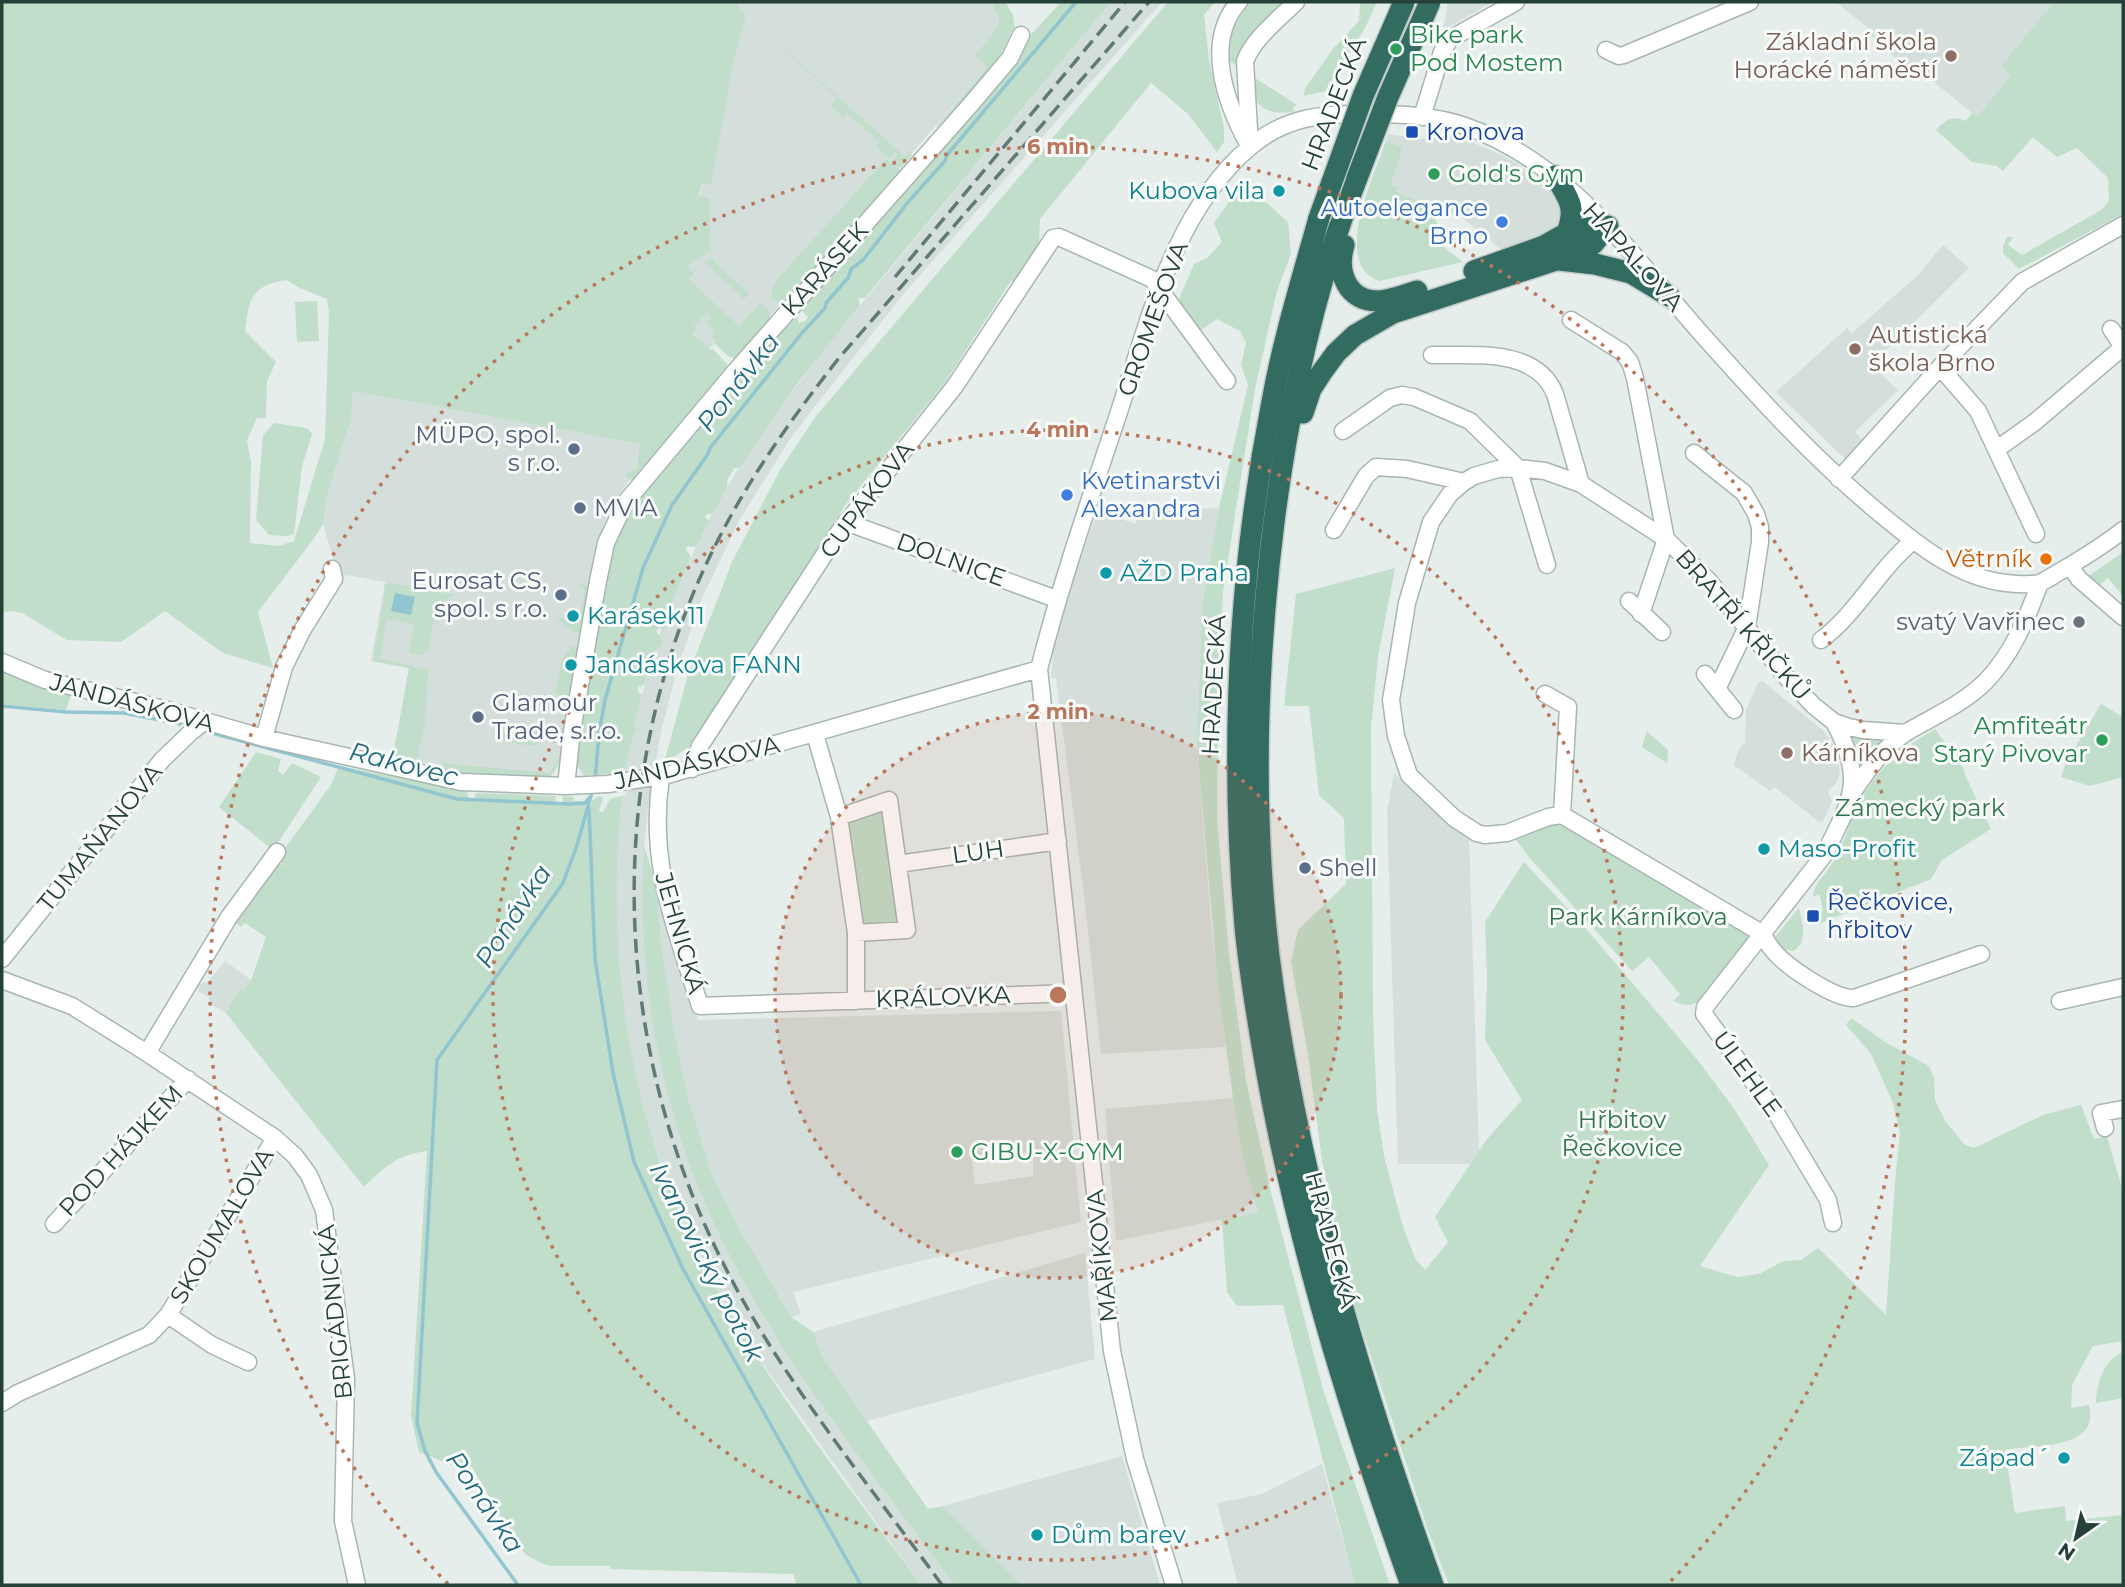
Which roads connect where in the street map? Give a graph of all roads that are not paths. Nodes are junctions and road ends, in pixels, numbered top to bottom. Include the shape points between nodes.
1 (1239, 2) edge
2 (1296, 2) edge
3 (1404, 2) edge
4 (1430, 2) edge
5 (1516, 2) edge
6 (1750, 2) edge
7 (1021, 35) dead end
8 (1606, 50) dead end
9 (1422, 117) junction
10 (1250, 147) junction
11 (1555, 176) junction
12 (1336, 223) junction
13 (2123, 225) edge
14 (1608, 226) junction
15 (1567, 233) junction
16 (1556, 260) junction
17 (1160, 290) junction
18 (1670, 296) junction
19 (1571, 320) dead end
20 (2111, 329) dead end
21 (2123, 347) edge
22 (1432, 355) dead end
23 (1940, 367) junction
24 (1227, 381) dead end
25 (1343, 431) dead end
26 (1997, 449) junction
27 (1694, 453) dead end
28 (1518, 468) junction
29 (1280, 477) junction
30 (1839, 479) junction
31 (1464, 482) junction
32 (1581, 484) junction
33 (846, 522) junction
34 (1334, 530) dead end
35 (2123, 530) edge
36 (2036, 534) dead end
37 (1666, 539) junction
38 (1913, 541) junction
39 (1547, 565) dead end
40 (2070, 566) junction
41 (332, 569) dead end
42 (2040, 583) junction
43 (1056, 599) junction
44 (1629, 601) dead end
45 (1641, 614) junction
46 (2123, 617) edge
47 (1747, 626) junction
48 (1662, 632) dead end
49 (1821, 640) dead end
50 (2, 662) edge
51 (1040, 669) junction
52 (1704, 674) dead end
53 (1717, 689) junction
54 (1545, 694) dead end
55 (1734, 710) dead end
56 (204, 722) junction
57 (1834, 722) junction
58 (1906, 733) junction
59 (815, 734) junction
60 (264, 738) junction
61 (692, 769) junction
62 (661, 776) junction
63 (566, 786) junction
64 (1853, 792) junction
65 (1562, 815) junction
66 (839, 817) junction
67 (1058, 841) junction
68 (276, 852) dead end
69 (898, 864) junction
70 (856, 933) junction
71 (1763, 934) junction
72 (1981, 954) dead end
73 (2, 958) edge
74 (2, 980) edge
75 (2123, 987) edge
76 (1073, 993) junction
77 (856, 1000) junction
78 (2060, 1001) dead end
79 (700, 1006) joint
80 (148, 1053) junction
81 (188, 1079) junction
82 (2123, 1109) edge
83 (2105, 1128) dead end
84 (275, 1138) junction
85 (1833, 1223) dead end
86 (54, 1224) dead end
87 (168, 1315) junction
88 (248, 1362) dead end
89 (2, 1403) edge
90 (357, 1585) edge
91 (1174, 1585) edge
92 (1411, 1585) edge
93 (1433, 1585) edge

1 - 10 street via 1224,25 1220,61 1232,114
2 - 10 street via 1245,61
3 - 12 highway, HRADECKÁ, bridge via 1363,96
4 - 12 highway, HRADECKÁ, bridge
5 - 9 street via 1450,39
6 - 8 street via 1624,55
7 - 63 street, KARÁSEK via 1010,58 972,103 625,503 606,543 598,581
9 - 10 street, HAPALOVA via 1312,116 1279,127
9 - 11 street, HAPALOVA via 1463,125 1497,140
10 - 17 street, GROMEŠOVA via 1203,200 1176,248
11 - 14 street, HAPALOVA
11 - 15 highway via 1572,204
12 - 15 highway via 1343,279 1358,296 1379,301 1513,257
12 - 29 highway, HRADECKÁ
12 - 92 highway, HRADECKÁ via 1288,326 1258,478 1241,632 1237,777 1245,929 1275,1121 1293,1203 1331,1342
13 - 23 street via 2022,282
14 - 15 highway
14 - 16 highway via 1593,244
14 - 18 street, HAPALOVA
16 - 18 highway via 1631,273
16 - 29 highway via 1393,313 1355,335 1311,389
17 - 24 street
17 - 33 street, CUPÁKOVA via 1152,279 1053,238 955,386
17 - 43 street, GROMEŠOVA
18 - 30 street, HAPALOVA
19 - 37 street, BRATŘÍ KŘIČKŮ via 1622,352 1630,362
20 - 21 street
21 - 26 street
22 - 32 street via 1502,356 1534,368 1555,394
23 - 26 street via 1978,411
23 - 30 street
25 - 28 street via 1390,398 1414,397 1470,421
26 - 36 street
27 - 47 street, BRATŘÍ KŘIČKŮ via 1744,493 1760,527
28 - 31 street, BRATŘÍ KŘIČKŮ via 1486,472
28 - 32 street, BRATŘÍ KŘIČKŮ via 1545,471
28 - 39 street
29 - 93 highway, HRADECKÁ via 1265,594 1258,780 1264,904 1278,1016 1311,1187 1338,1292
30 - 38 street, HAPALOVA
31 - 34 street via 1376,467
31 - 65 street, BRATŘÍ KŘIČKŮ via 1431,522 1413,582 1391,700 1396,736 1409,775 1454,818 1485,835 1507,833
32 - 37 street, BRATŘÍ KŘIČKŮ
33 - 43 street, DOLNICE
33 - 61 street, CUPÁKOVA via 700,746
35 - 40 street
37 - 45 street, BRATŘÍ KŘIČKŮ
37 - 47 street, BRATŘÍ KŘIČKŮ
38 - 42 street, HAPALOVA via 1978,576 2005,583
38 - 49 street
40 - 42 street
40 - 46 street
41 - 60 street via 334,579 284,667
42 - 58 street via 2027,618 1994,673 1963,700
43 - 51 street, GROMEŠOVA
44 - 45 street
45 - 48 street
47 - 53 street, BRATŘÍ KŘIČKŮ
47 - 57 street, BRATŘÍ KŘIČKŮ via 1788,679
50 - 56 street, JANDÁSKOVA via 46,680
51 - 59 street, JANDÁSKOVA
51 - 67 street, MAŘÍKOVA
52 - 53 street
53 - 55 street
54 - 65 street via 1568,707
56 - 60 street, JANDÁSKOVA
56 - 73 street, TUMAŇANOVA via 162,760
57 - 58 street via 1863,730
57 - 64 street via 1850,755
58 - 64 street via 1880,755
59 - 61 street, JANDÁSKOVA
59 - 66 street, KRÁLOVKA
60 - 63 street, JANDÁSKOVA via 461,782
61 - 62 street, JANDÁSKOVA
62 - 63 street, JANDÁSKOVA
62 - 79 street, JEHNICKÁ via 657,813 661,876
64 - 71 street via 1824,855
65 - 71 street
66 - 69 street via 890,800
66 - 70 street, KRÁLOVKA
67 - 69 street, LUH
67 - 76 street, MAŘÍKOVA
68 - 80 street via 229,917
69 - 70 street via 907,930
70 - 77 street, KRÁLOVKA
71 - 72 street via 1785,961 1845,998
71 - 85 street, ÚLEHLE via 1704,1014 1776,1113 1828,1200
74 - 80 street, BRIGÁDNICKÁ via 72,1006
75 - 78 street
76 - 77 street, KRÁLOVKA
76 - 91 street, MAŘÍKOVA via 1112,1351 1135,1459
77 - 79 street, KRÁLOVKA
80 - 81 street, BRIGÁDNICKÁ
81 - 84 street, BRIGÁDNICKÁ
81 - 86 street, POD HÁJKEM
82 - 83 street via 2101,1112
84 - 87 street, SKOUMALOVA
84 - 90 street, BRIGÁDNICKÁ via 309,1175 324,1210 346,1379 343,1521
87 - 88 street, SKOUMALOVA via 212,1345
87 - 89 street, SKOUMALOVA via 149,1335

